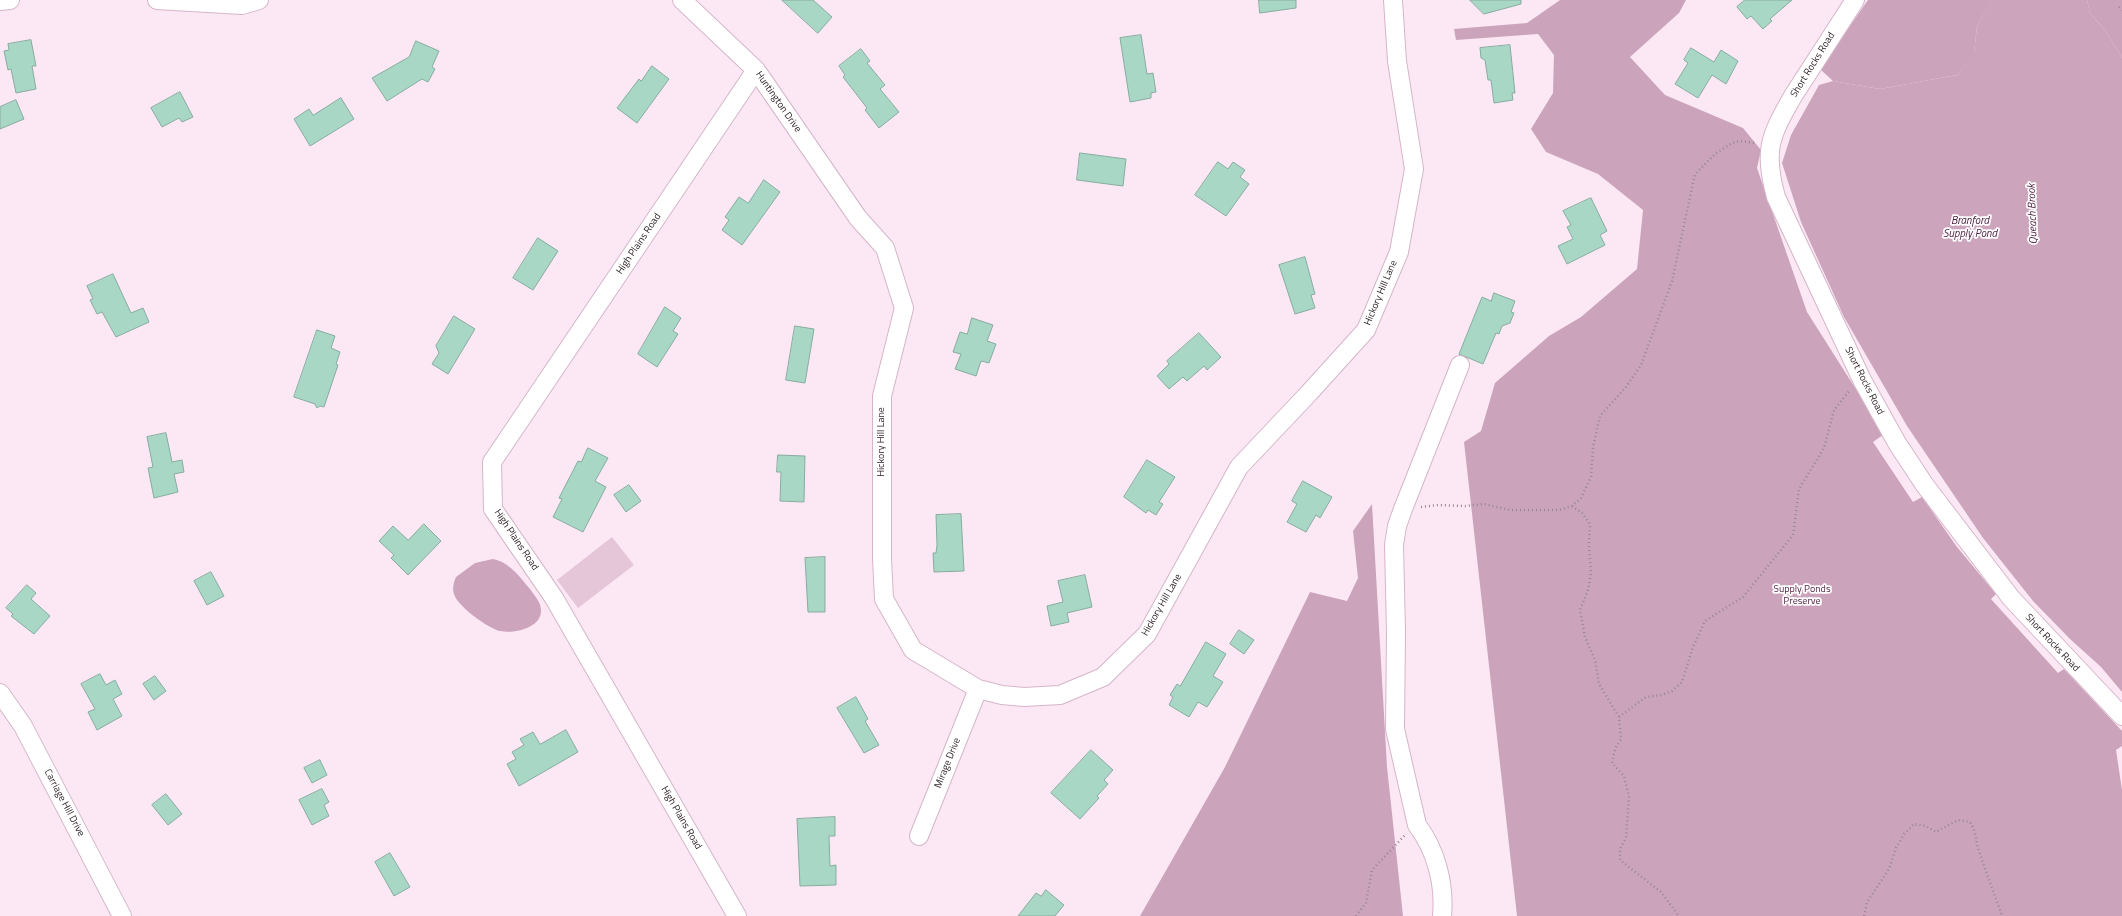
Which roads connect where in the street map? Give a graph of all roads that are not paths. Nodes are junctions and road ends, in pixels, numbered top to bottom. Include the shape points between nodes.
1 (10, 0) edge
2 (157, 0) edge
3 (259, 0) edge
4 (682, 0) edge
5 (1393, 0) edge
6 (1855, 0) edge
7 (0, 1) edge
8 (756, 70) junction
9 (858, 218) joint
10 (1460, 365) dead end
11 (978, 689) junction
12 (0, 693) edge
13 (2122, 716) edge
14 (919, 836) dead end
15 (122, 916) edge
16 (737, 916) edge
17 (1442, 916) edge

1 - 7 street
2 - 3 street via 242,5
4 - 8 street, Huntington Drive
5 - 11 street, Hickory Hill Lane via 1397,61 1414,169 1399,252 1366,330 1239,467 1147,634 1103,677 1060,695 1024,697
6 - 13 street, Short Rocks Road via 1790,101 1770,145 1769,172 1776,197 1862,380 1897,443 1924,484 2010,598
8 - 9 street, Huntington Drive
8 - 16 street, High Plains Road via 492,462 493,509 554,598
9 - 11 street, Hickory Hill Lane via 886,248 904,308 882,396 884,599 914,650
10 - 17 street via 1403,509 1397,526 1394,552 1395,730 1417,825 1426,838 1438,867
11 - 14 street, Mirage Drive
12 - 15 street, Carriage Hill Drive via 23,726

